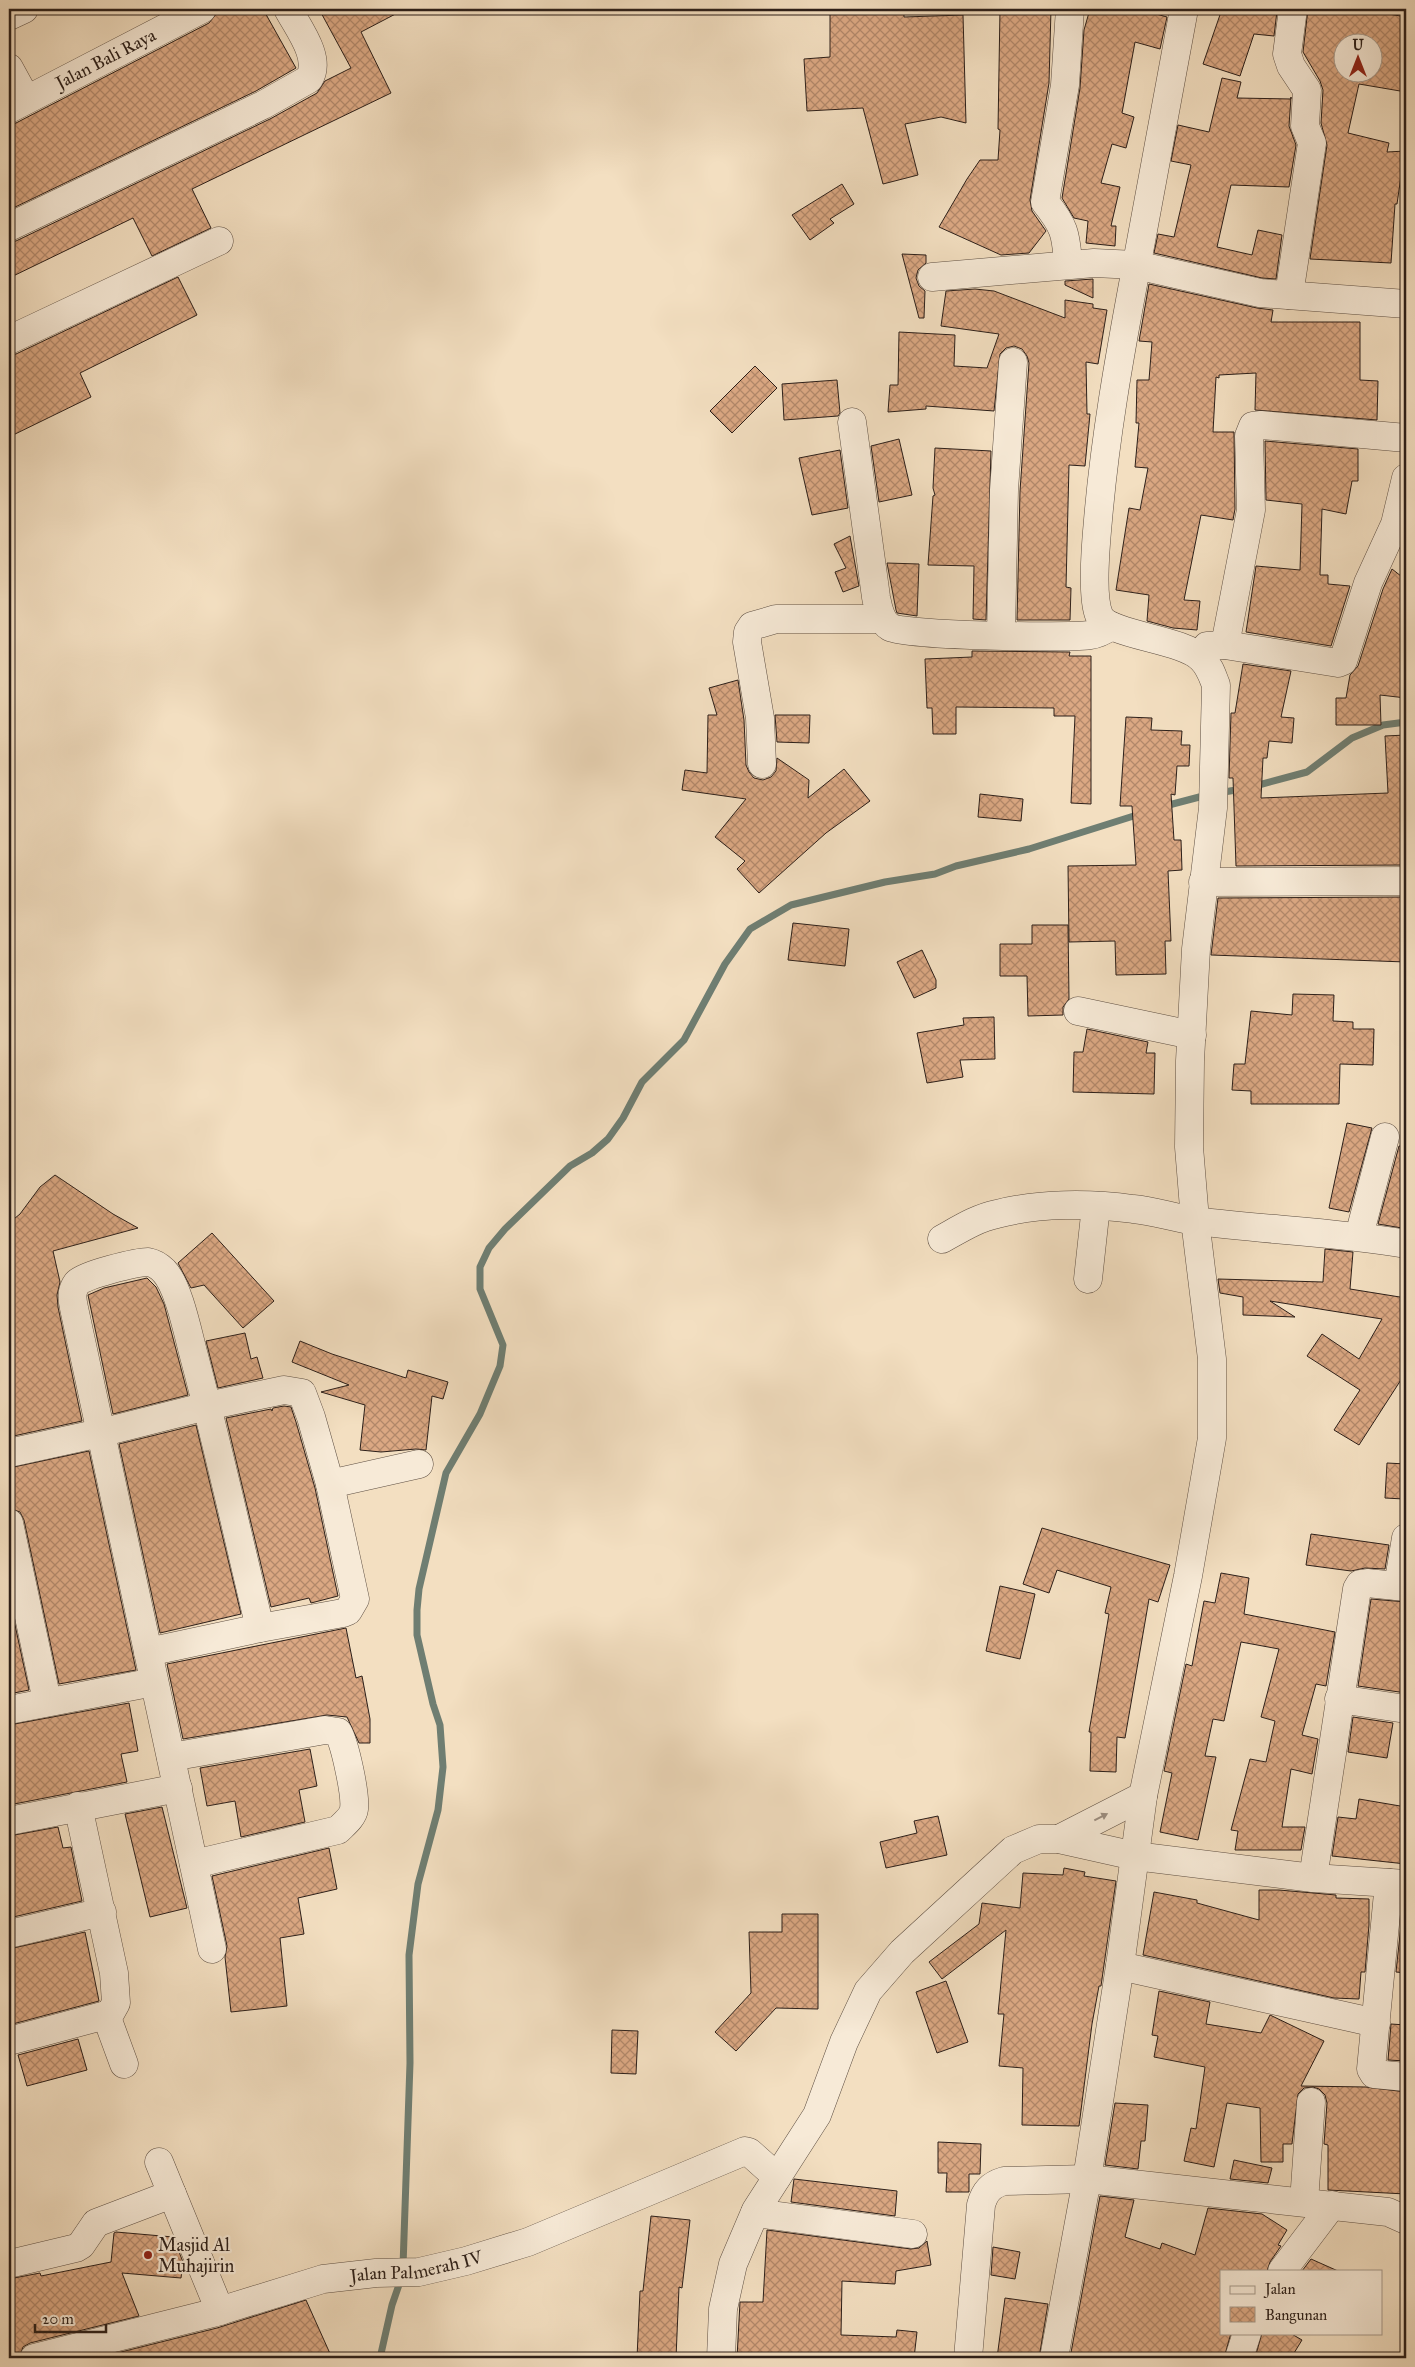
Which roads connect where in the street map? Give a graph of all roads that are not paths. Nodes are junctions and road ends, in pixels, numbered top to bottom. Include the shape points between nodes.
1 (24, 9) edge
2 (202, 9) edge
3 (288, 9) edge
4 (1070, 9) edge
5 (1184, 9) edge
6 (1293, 9) edge
7 (9, 16) edge
8 (9, 68) edge
9 (17, 104) edge
10 (9, 228) edge
11 (219, 241) dead end
12 (1068, 263) junction
13 (1136, 265) junction
14 (932, 277) dead end
15 (1290, 295) junction
16 (1406, 304) edge
17 (9, 340) edge
18 (1012, 362) dead end
19 (852, 422) dead end
20 (1406, 438) edge
21 (1406, 478) edge
22 (882, 619) junction
23 (1111, 626) junction
24 (1001, 634) junction
25 (1225, 645) junction
26 (1181, 647) junction
27 (762, 764) dead end
28 (1406, 881) edge
29 (1203, 882) junction
30 (1078, 1010) dead end
31 (1192, 1035) junction
32 (1385, 1136) dead end
33 (1096, 1206) junction
34 (1195, 1220) junction
35 (1359, 1236) junction
36 (942, 1239) dead end
37 (1406, 1244) edge
38 (1088, 1279) dead end
39 (207, 1406) junction
40 (100, 1433) junction
41 (9, 1453) edge
42 (419, 1464) dead end
43 (330, 1484) junction
44 (9, 1523) edge
45 (1406, 1538) edge
46 (1402, 1586) edge
47 (260, 1628) junction
48 (148, 1652) junction
49 (154, 1682) junction
50 (1339, 1699) junction
51 (47, 1701) junction
52 (1406, 1709) edge
53 (9, 1710) edge
54 (171, 1757) junction
55 (178, 1788) junction
56 (1143, 1796) junction
57 (78, 1806) junction
58 (9, 1821) edge
59 (1059, 1839) junction
60 (1135, 1856) junction
61 (194, 1864) junction
62 (1313, 1878) junction
63 (1398, 1884) edge
64 (102, 1912) junction
65 (9, 1934) edge
66 (212, 1950) dead end
67 (1120, 1966) junction
68 (106, 2015) junction
69 (1376, 2024) junction
70 (9, 2041) edge
71 (124, 2064) dead end
72 (1406, 2077) edge
73 (1311, 2102) dead end
74 (159, 2162) dead end
75 (777, 2178) junction
76 (1086, 2179) junction
77 (172, 2194) junction
78 (1304, 2202) junction
79 (1332, 2206) junction
80 (754, 2213) junction
81 (1406, 2220) edge
82 (913, 2234) dead end
83 (9, 2264) edge
84 (1283, 2270) edge
85 (220, 2311) junction
86 (1247, 2334) edge
87 (34, 2358) edge
88 (721, 2358) edge
89 (968, 2358) edge
90 (1054, 2358) edge
91 (1239, 2358) edge

1 - 7 street
2 - 9 street, Jalan Bali Raya
3 - 10 street via 311,53 313,65 309,79 263,105
4 - 12 street via 1065,85 1045,202 1062,225
5 - 13 street
6 - 15 street via 1287,54 1307,90 1305,126 1312,143
8 - 9 street
11 - 17 street
12 - 13 street
12 - 14 street
13 - 15 street via 1260,292
13 - 23 street via 1103,454 1096,547 1097,608 1101,618
15 - 16 street
18 - 24 street via 1004,490
19 - 22 street via 876,597
20 - 25 street via 1253,426 1249,436 1250,510
21 - 25 street via 1395,524 1368,583 1343,661 1338,663
22 - 24 street via 890,627 905,631
22 - 27 street via 776,619 752,626 747,642 760,718
23 - 24 street via 1088,635
23 - 26 street
25 - 26 street
26 - 29 street via 1200,657 1210,668 1216,685 1213,808
28 - 29 street
29 - 31 street
30 - 31 street
31 - 34 street via 1189,1147
32 - 35 street
33 - 34 street via 1131,1208
33 - 36 street via 998,1213
33 - 38 street
34 - 35 street
34 - 56 street via 1212,1359 1212,1438 1188,1576
35 - 37 street
39 - 40 street
39 - 40 street via 182,1312 166,1272 148,1262 94,1273 78,1282 72,1294
39 - 43 street via 284,1390 302,1392
39 - 47 street
40 - 41 street
40 - 48 street
42 - 43 street
43 - 47 street via 355,1599 343,1613
44 - 51 street
45 - 46 street
46 - 50 street via 1360,1584
47 - 48 street
48 - 49 street
49 - 51 street
49 - 54 street
50 - 52 street
50 - 62 street
51 - 53 street
54 - 55 street
54 - 61 street via 324,1730 338,1732 343,1745 354,1810 338,1830
55 - 57 street
55 - 61 street
59 -> 56 street
56 - 60 street
57 - 58 street
57 - 64 street
59 - 60 street
59 - 75 street via 1039,1839 1012,1850 940,1915 868,1991 817,2115
60 - 62 street
60 - 67 street
61 - 66 street
62 - 63 street
63 - 69 street
64 - 65 street
64 - 68 street via 117,1998
67 - 69 street
67 - 76 street
68 - 70 street
68 - 71 street
69 - 72 street via 1372,2072
73 - 78 street
74 - 77 street
75 - 80 street
75 - 85 street, Jalan Palmerah IV via 749,2152 744,2152 528,2242 466,2261 407,2273 323,2279
76 - 78 street
76 - 89 street via 1004,2181 994,2185 984,2196
76 - 90 street
77 - 83 street via 96,2223 76,2248
77 - 85 street
78 - 79 street
79 - 81 street via 1388,2212
79 - 84 street
80 - 82 street
80 - 88 street via 727,2286
85 - 87 street, Jalan Palmerah IV
86 - 91 street

